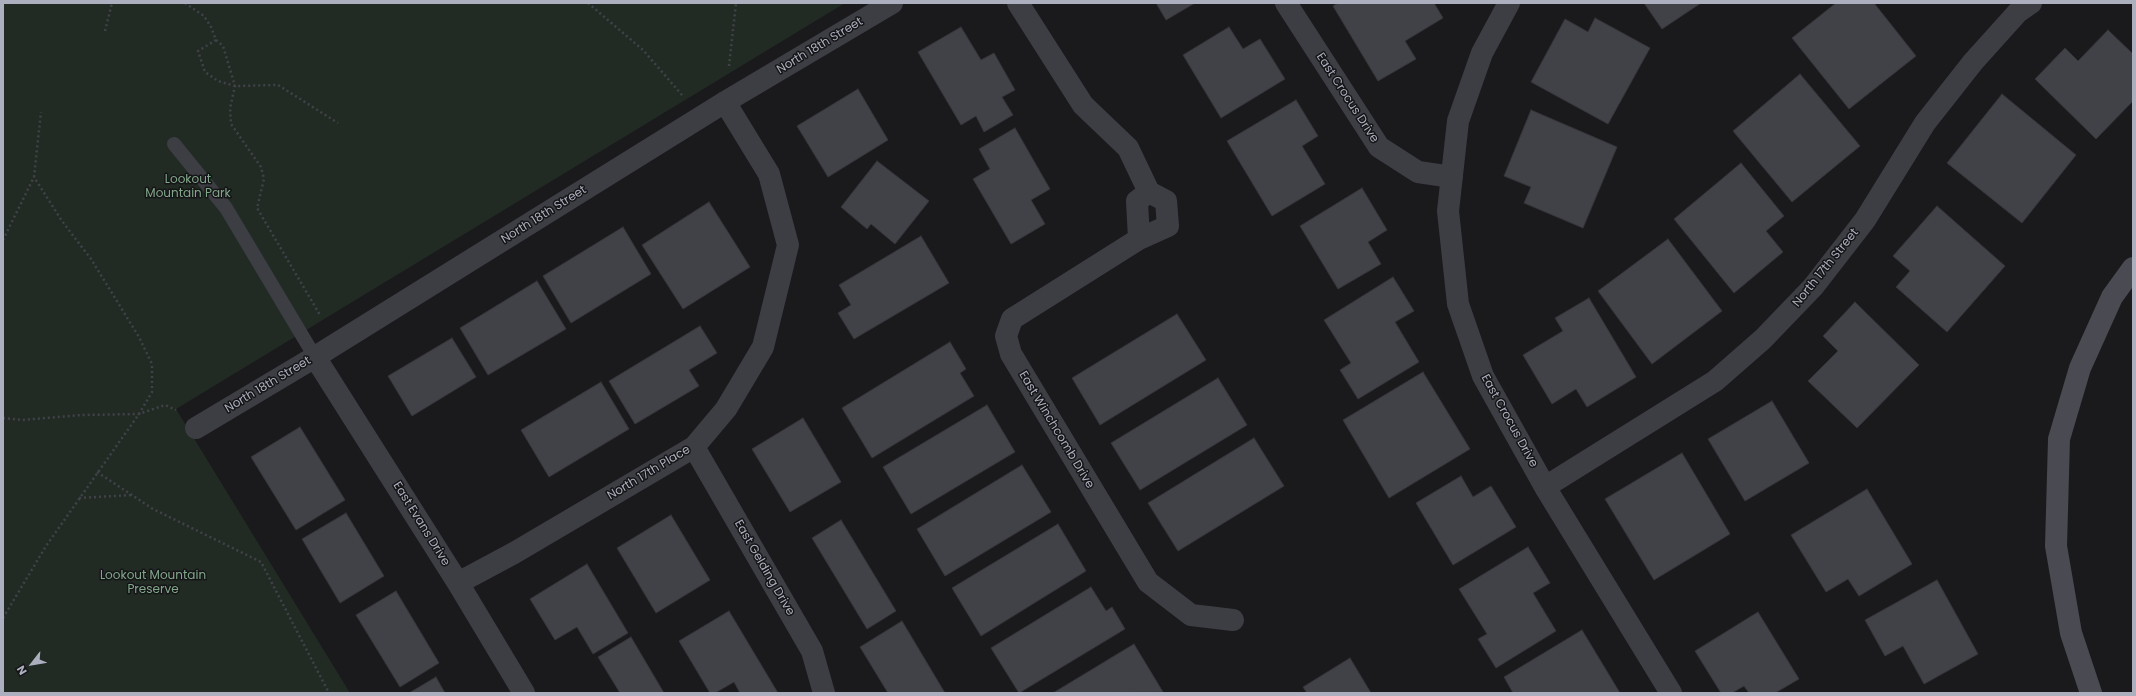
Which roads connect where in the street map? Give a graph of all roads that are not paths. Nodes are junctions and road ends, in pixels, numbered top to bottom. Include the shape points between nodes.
1 (892, 3) edge
2 (1018, 3) edge
3 (1286, 3) edge
4 (1510, 3) edge
5 (2031, 3) edge
6 (725, 102) junction
7 (174, 144) dead end
8 (1452, 177) junction
9 (1149, 192) junction
10 (1139, 239) junction
11 (2133, 268) edge
12 (315, 356) junction
13 (200, 426) road end
14 (694, 447) junction
15 (1545, 487) junction
16 (458, 583) junction
17 (1234, 620) dead end
18 (524, 693) edge
19 (824, 693) edge
20 (1671, 693) edge
21 (2091, 693) edge

1 - 6 street, North 18th Street
2 - 9 street via 1083,106 1128,148
3 - 8 street, East Crocus Drive via 1379,147 1418,172
4 - 8 street via 1482,53 1458,121
5 - 15 street, North 17th Street via 2018,12 1973,62 1925,123 1865,220 1813,287 1763,339 1715,381
6 - 12 street, North 18th Street
6 - 14 street, North 17th Place via 769,174 788,245 763,347 726,409
7 - 12 lane via 226,208
8 - 15 street, East Crocus Drive via 1448,211 1458,304 1483,376
9 - 10 street via 1137,201
9 - 10 street, East Winchcomb Drive via 1166,201 1168,226
10 - 17 street, East Winchcomb Drive via 1012,319 1006,336 1011,354 1148,582 1190,614
11 - 21 street via 2112,297 2080,368 2059,439 2056,546 2070,633
12 - 13 street, North 18th Street
12 - 16 street, East Evans Drive
14 - 16 street, North 17th Place
14 - 19 street, East Gelding Drive via 812,651
15 - 20 street, East Crocus Drive
16 - 18 street, East Evans Drive

